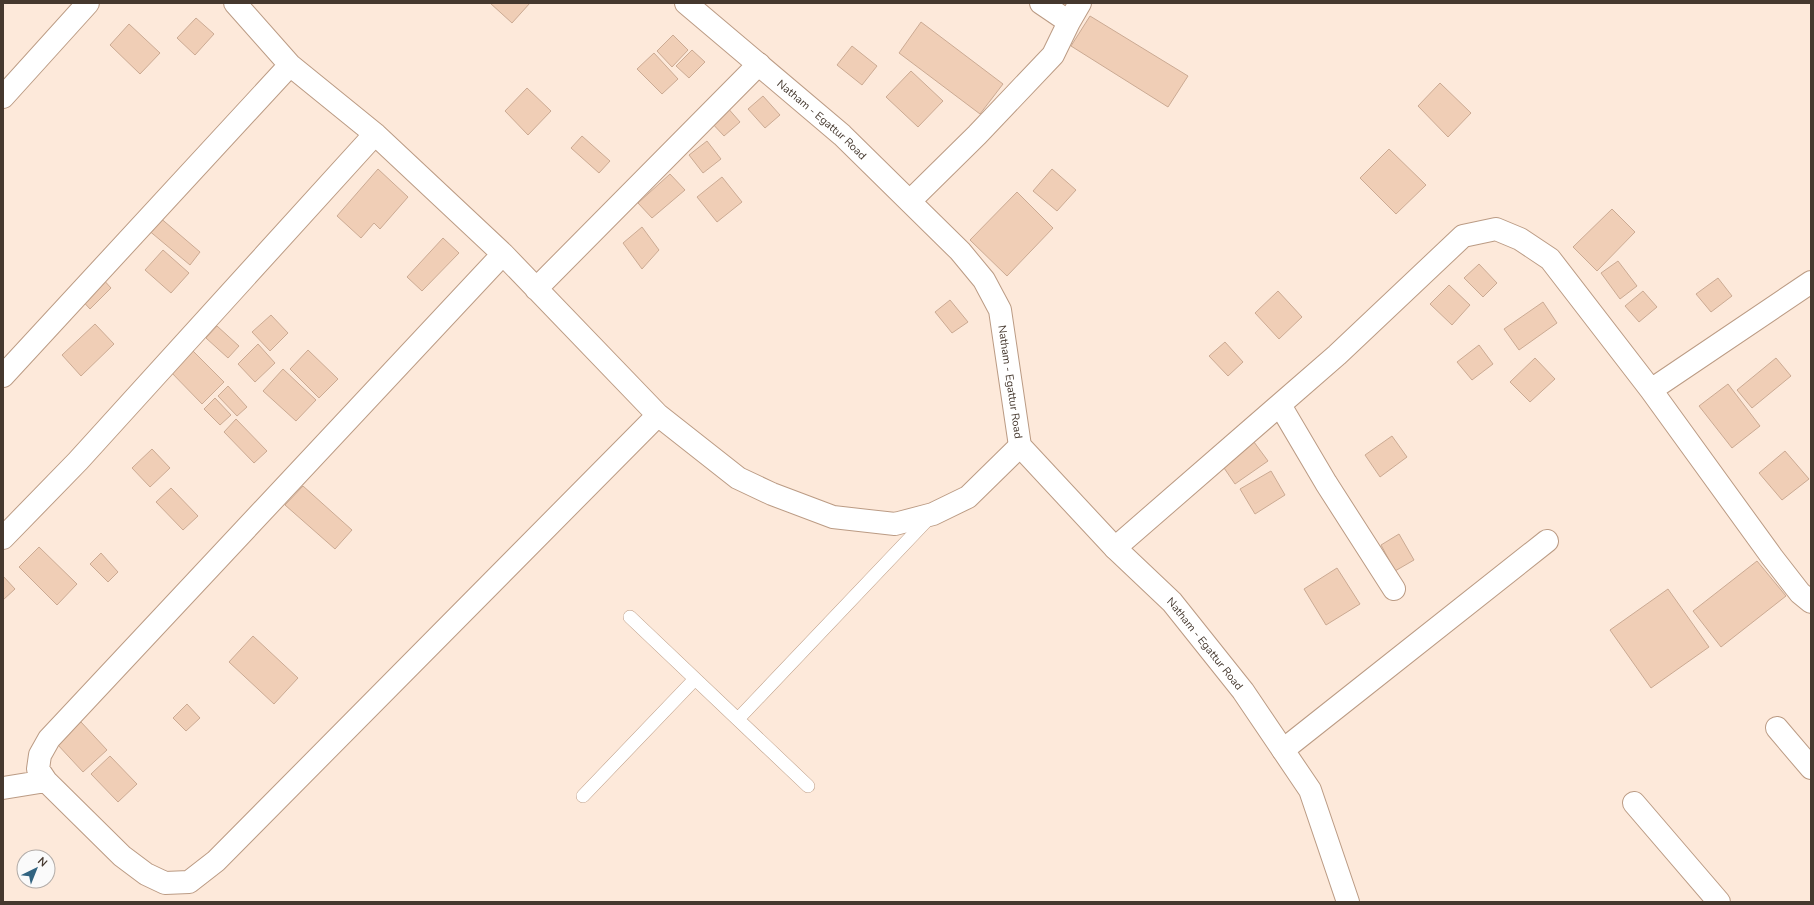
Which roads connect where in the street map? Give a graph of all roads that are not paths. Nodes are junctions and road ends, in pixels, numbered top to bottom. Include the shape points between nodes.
1 (88, 3) edge
2 (235, 3) edge
3 (686, 3) edge
4 (1041, 3) edge
5 (1080, 3) edge
6 (1069, 22) junction
7 (759, 64) junction
8 (290, 65) junction
9 (3, 97) edge
10 (375, 134) junction
11 (910, 201) junction
12 (503, 254) junction
13 (1811, 282) edge
14 (536, 289) junction
15 (3, 376) edge
16 (1651, 390) junction
17 (1280, 405) junction
18 (658, 415) junction
19 (1020, 446) junction
20 (933, 514) junction
21 (3, 538) edge
22 (1547, 541) dead end
23 (1115, 548) junction
24 (1394, 589) dead end
25 (1811, 602) edge
26 (630, 617) dead end
27 (695, 679) junction
28 (738, 719) junction
29 (1777, 728) dead end
30 (1283, 750) junction
31 (1811, 768) edge
32 (46, 781) junction
33 (808, 786) dead end
34 (3, 788) edge
35 (583, 796) dead end
36 (1634, 803) dead end
37 (1348, 902) edge
38 (1719, 902) edge

1 - 9 street
2 - 8 street
3 - 7 street, Natham - Egattur Road
4 - 6 street
5 - 6 street
6 - 11 street via 1052,55 977,135
7 - 11 street, Natham - Egattur Road via 842,135
7 - 14 street
8 - 10 street
8 - 15 street
10 - 12 street
10 - 21 street via 78,461
11 - 19 street, Natham - Egattur Road via 960,251 984,280 1000,310
12 - 14 street
12 - 32 street via 49,739 40,755 38,769
13 - 16 street
14 - 18 street
16 - 17 street via 1550,259 1520,239 1496,229 1463,236
16 - 25 street via 1772,557 1800,593
17 - 23 street
17 - 24 street
18 - 20 street via 738,478 833,518 894,524
18 - 32 street via 216,861 189,882 164,883 146,874 122,856
19 - 20 street via 968,497
19 - 23 street, Natham - Egattur Road
20 - 28 lane
22 - 30 street
23 - 30 street, Natham - Egattur Road via 1172,602 1243,690
26 - 27 lane
27 - 28 lane
27 - 35 lane
28 - 33 lane
29 - 31 street
30 - 37 street, Natham - Egattur Road via 1310,790
32 - 34 street
36 - 38 street

